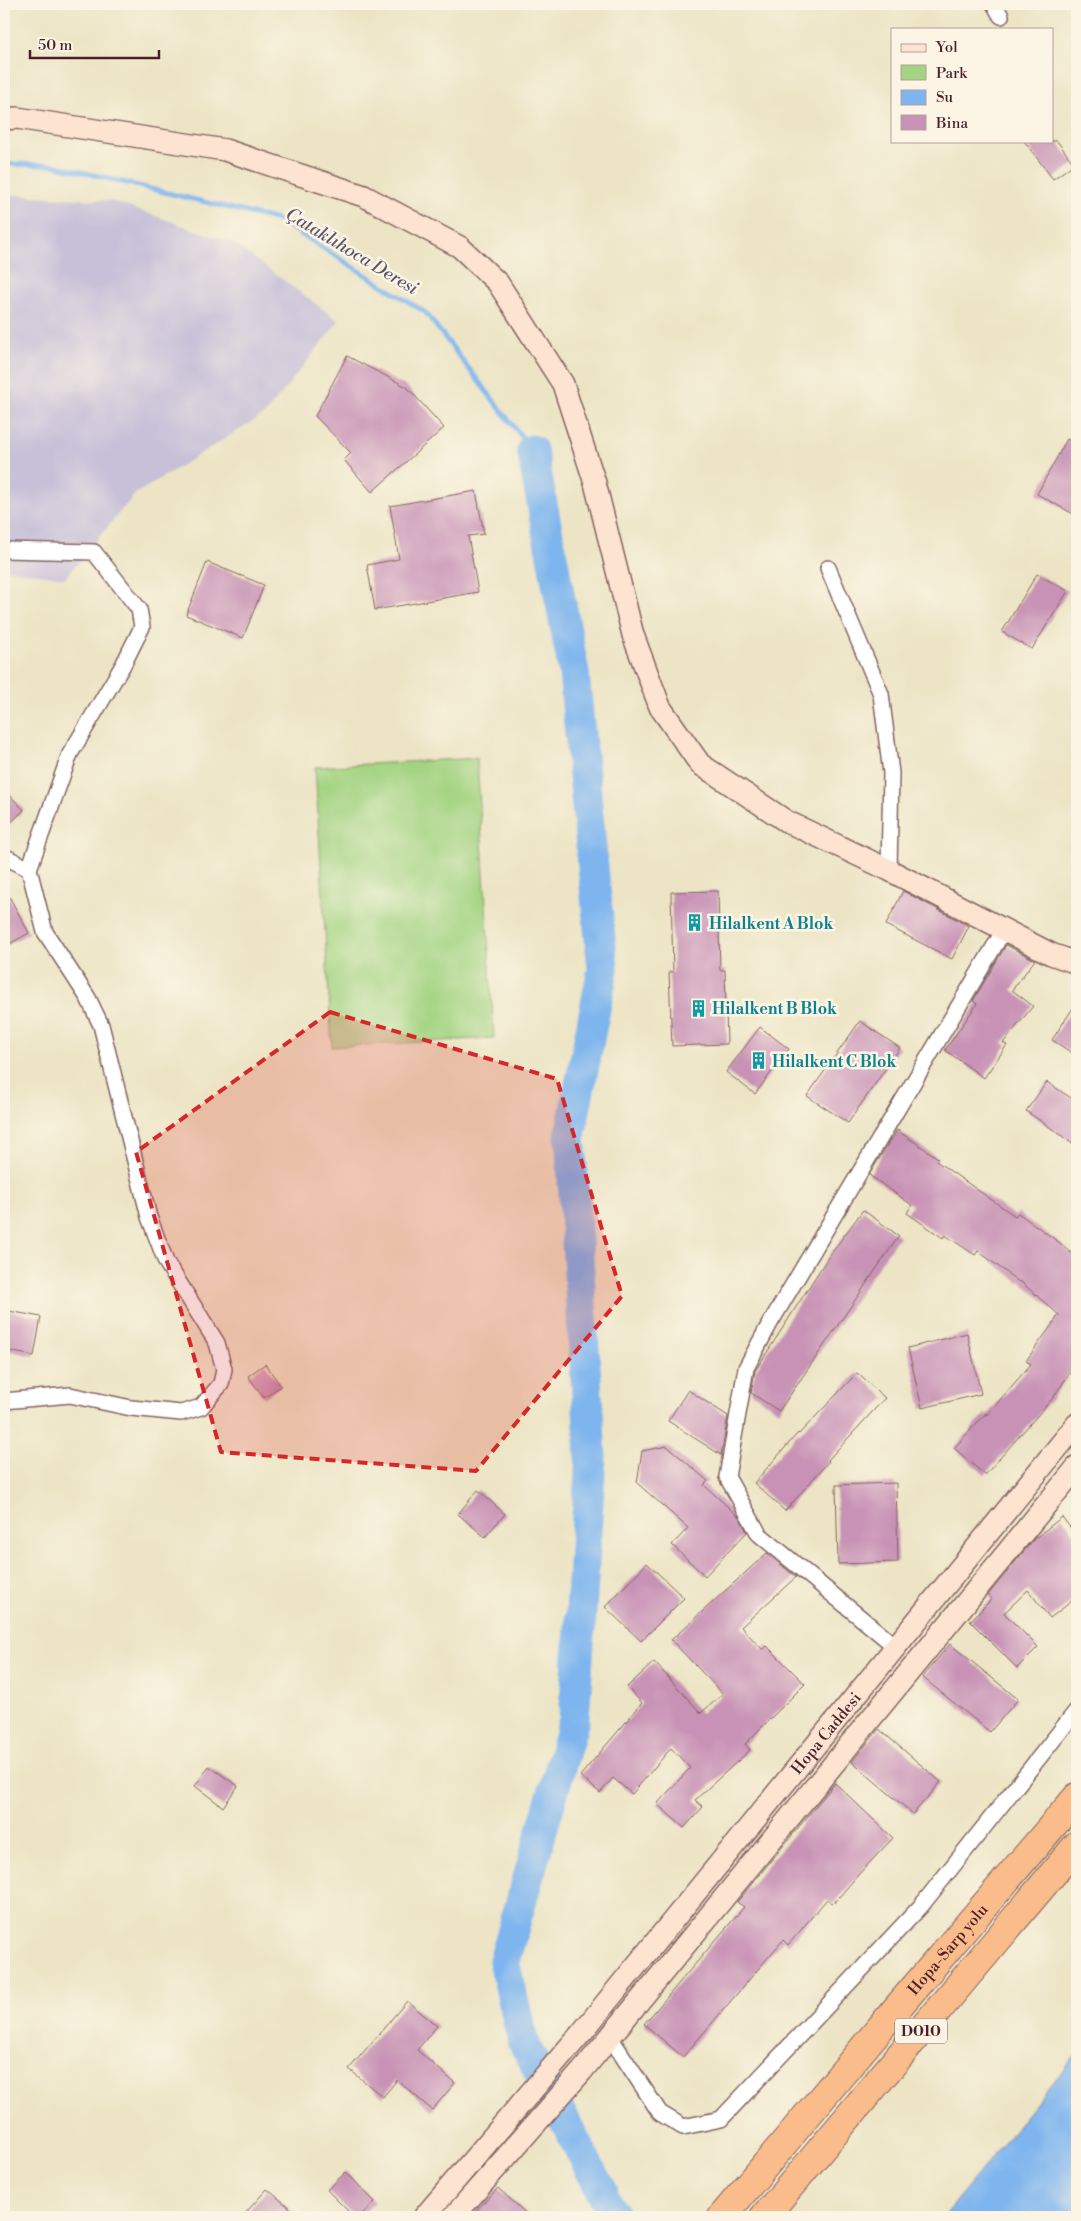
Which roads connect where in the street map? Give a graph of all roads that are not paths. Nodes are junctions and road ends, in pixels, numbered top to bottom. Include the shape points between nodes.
1 (4, 119) edge
2 (4, 550) edge
3 (828, 568) dead end
4 (4, 856) edge
5 (29, 869) junction
6 (889, 870) junction
7 (1004, 930) junction
8 (1077, 963) edge
9 (4, 1401) edge
10 (1077, 1424) edge
11 (1077, 1466) edge
12 (896, 1646) junction
13 (1077, 1710) edge
14 (1077, 1797) edge
15 (1077, 1845) edge
16 (610, 2037) junction
17 (424, 2217) edge
18 (453, 2217) edge
19 (722, 2217) edge
20 (764, 2217) edge

1 - 6 main road via 17,118 225,150 364,196 460,247 498,283 563,384 595,483 633,635 660,707 700,764 786,821
2 - 5 street via 94,552 139,609 142,627 70,754
3 - 6 street via 881,694 891,773
4 - 5 street
5 - 9 street via 45,932 88,998 101,1025 149,1217 166,1262 217,1343 224,1369 221,1384 201,1407 181,1412 131,1408 70,1395
6 - 7 main road
7 - 8 main road via 1051,954
7 - 12 street via 746,1368 727,1477 759,1534
10 - 12 main road, Hopa Caddesi
11 - 16 main road, Hopa Caddesi
12 - 17 main road, Hopa Caddesi via 573,2042
13 - 16 street via 922,1906 721,2119 683,2127 660,2113
14 - 19 highway, Hopa-Sarp yolu
15 - 20 highway, D010
16 - 18 main road, Hopa Caddesi

